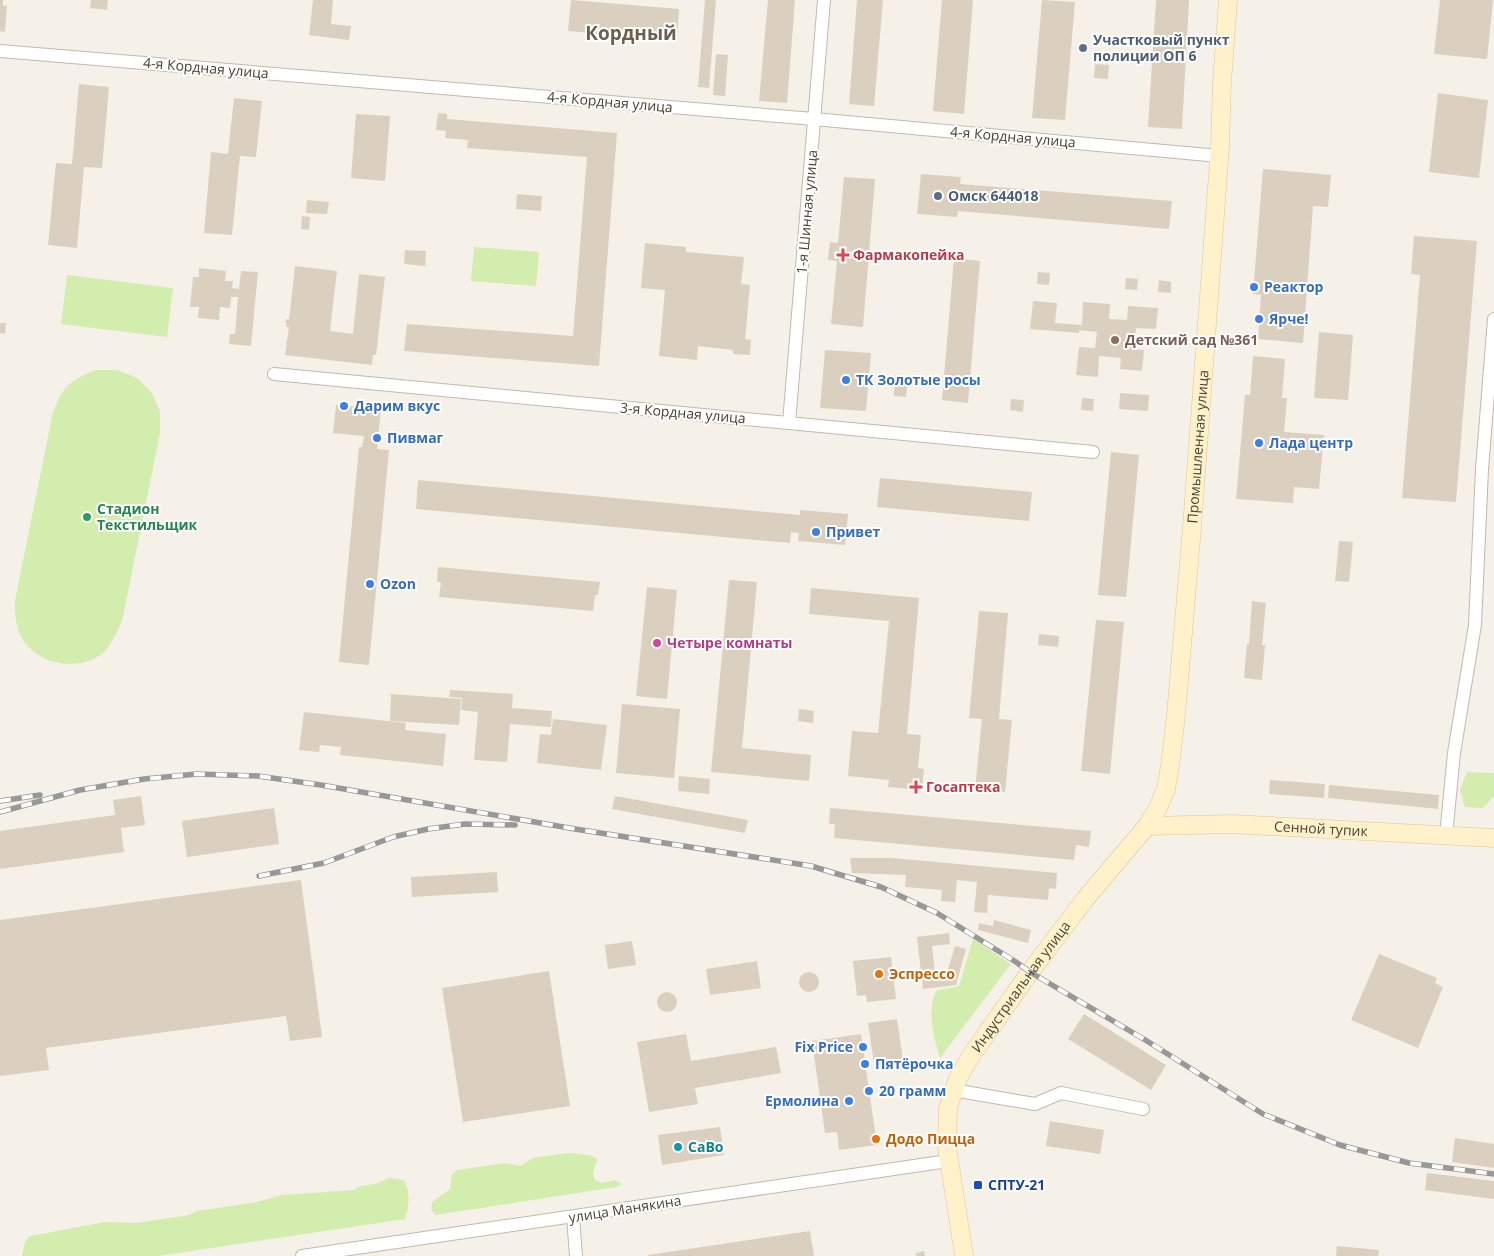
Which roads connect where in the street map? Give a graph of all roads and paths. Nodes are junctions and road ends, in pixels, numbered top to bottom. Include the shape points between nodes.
1 (824, 0) edge
2 (1228, 0) edge
3 (0, 51) edge
4 (814, 119) junction
5 (1219, 156) junction
6 (1494, 319) edge
7 (274, 374) dead end
8 (790, 423) junction
9 (1093, 452) dead end
10 (1147, 826) junction
11 (1446, 836) junction
12 (1494, 838) edge
13 (953, 1090) junction
14 (1143, 1108) dead end
15 (948, 1160) junction
16 (573, 1217) junction
17 (302, 1256) edge
18 (576, 1256) edge
19 (964, 1256) edge

1 - 4 street, 1-я Шинная улица
2 - 5 main road, Промышленная улица
3 - 4 street, 4-я Кордная улица
4 - 5 street, 4-я Кордная улица
4 - 8 street, 1-я Шинная улица
5 - 10 main road, Промышленная улица via 1176,715 1166,789
6 - 11 street via 1482,469 1476,625 1454,753
7 - 8 street, 3-я Кордная улица
8 - 9 street, 3-я Кордная улица
10 - 11 main road, Сенной тупик via 1232,824
10 - 13 main road, Индустриальная улица via 1086,898 1030,972 963,1068
11 - 12 main road, Сенной тупик
13 - 14 street via 1035,1104 1061,1093
13 - 15 main road, Индустриальная улица via 947,1121
15 - 16 street, улица Манякина
15 - 19 main road, Индустриальная улица
16 - 17 street, улица Манякина
16 - 18 street

